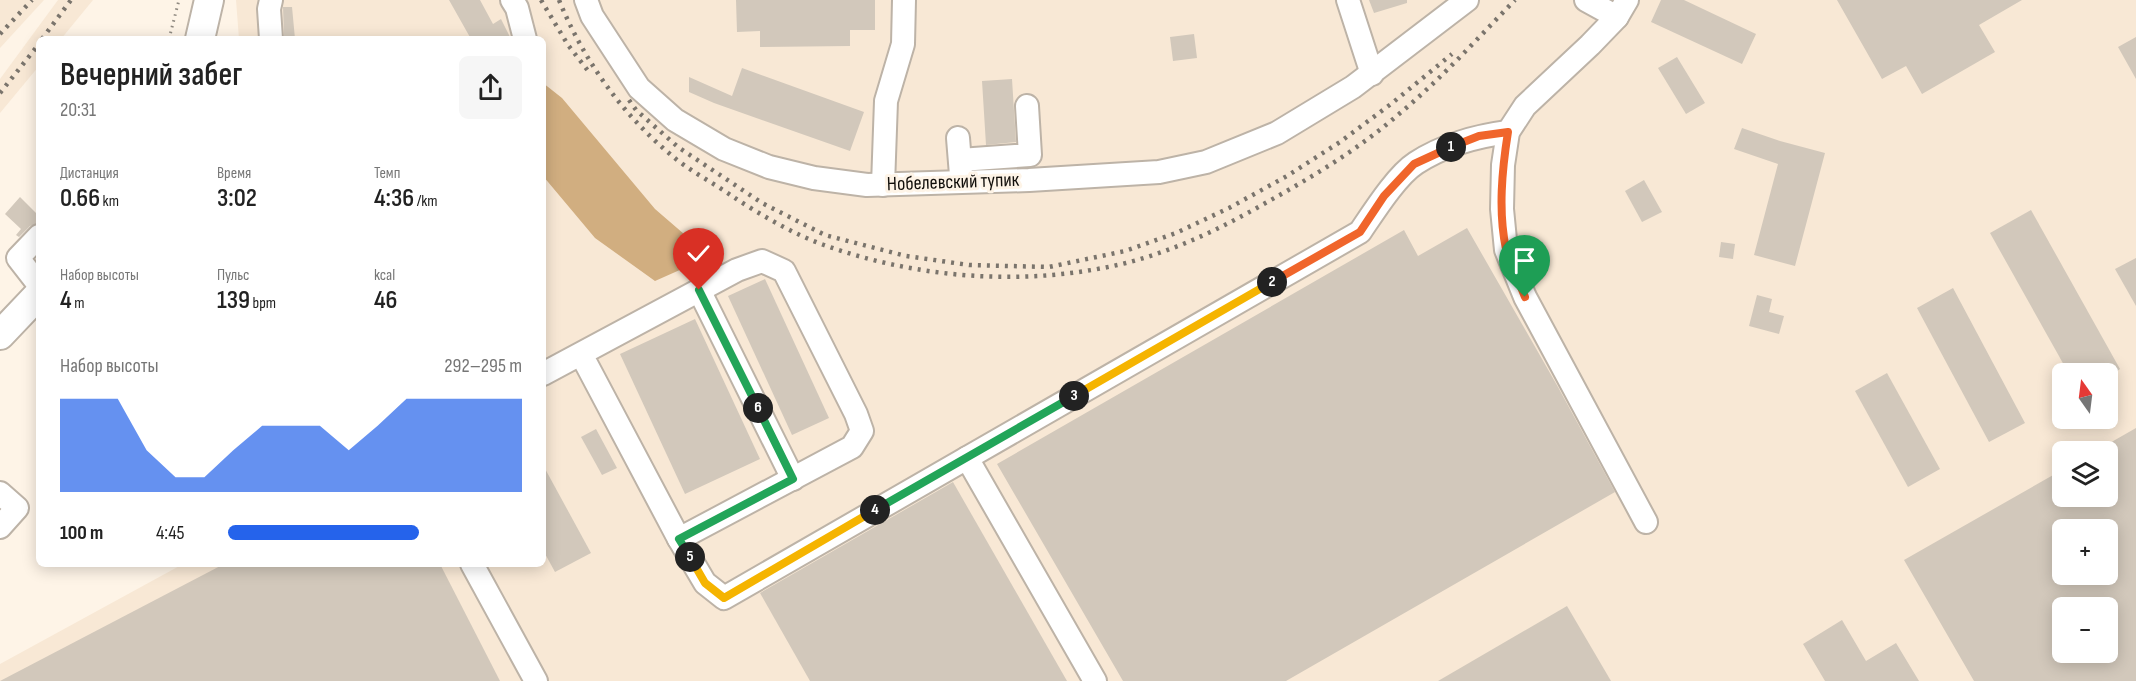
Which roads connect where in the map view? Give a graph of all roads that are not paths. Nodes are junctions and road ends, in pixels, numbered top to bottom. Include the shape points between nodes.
1 (209, 0) edge
2 (272, 0) edge
3 (512, 0) edge
4 (586, 0) edge
5 (904, 0) edge
6 (1348, 0) edge
7 (1467, 0) edge
8 (1586, 0) edge
9 (1622, 8) edge
10 (201, 36) edge
11 (271, 36) edge
12 (524, 36) edge
13 (1372, 74) junction
14 (1027, 106) dead end
15 (1508, 132) junction
16 (960, 160) junction
17 (883, 184) junction
18 (36, 239) edge
19 (36, 281) edge
20 (699, 290) junction
21 (36, 297) edge
22 (4, 325) edge
23 (581, 354) junction
24 (546, 372) edge
25 (967, 458) junction
26 (793, 479) junction
27 (0, 492) edge
28 (1646, 522) dead end
29 (0, 527) edge
30 (679, 539) junction
31 (474, 567) edge
32 (536, 681) edge
33 (1095, 681) edge

1 - 10 main road
2 - 11 street
3 - 12 street
4 - 17 street, Нобелевский тупик via 592,16 639,88 675,120 724,149 769,167 814,178
5 - 17 street via 903,44 886,100
6 - 13 street
7 - 13 street, Нобелевский тупик
8 - 9 street
9 - 15 street via 1590,45 1525,106
13 - 16 street, Нобелевский тупик via 1277,133 1206,162 1159,172 1029,180
14 - 16 street via 1030,156
15 - 25 street via 1479,136 1414,164 1384,196 1360,232
15 - 28 street via 1502,209 1506,250 1525,297
16 - 17 street, Нобелевский тупик
18 - 19 street via 18,258
20 - 23 street
20 - 26 street via 745,361
20 - 26 street via 762,261 784,271 835,373 862,431 852,447
21 - 22 main road
23 - 24 street
23 - 30 street
25 - 30 street via 724,598 705,583
25 - 33 street
26 - 30 street
27 - 29 street via 17,508
31 - 32 street

